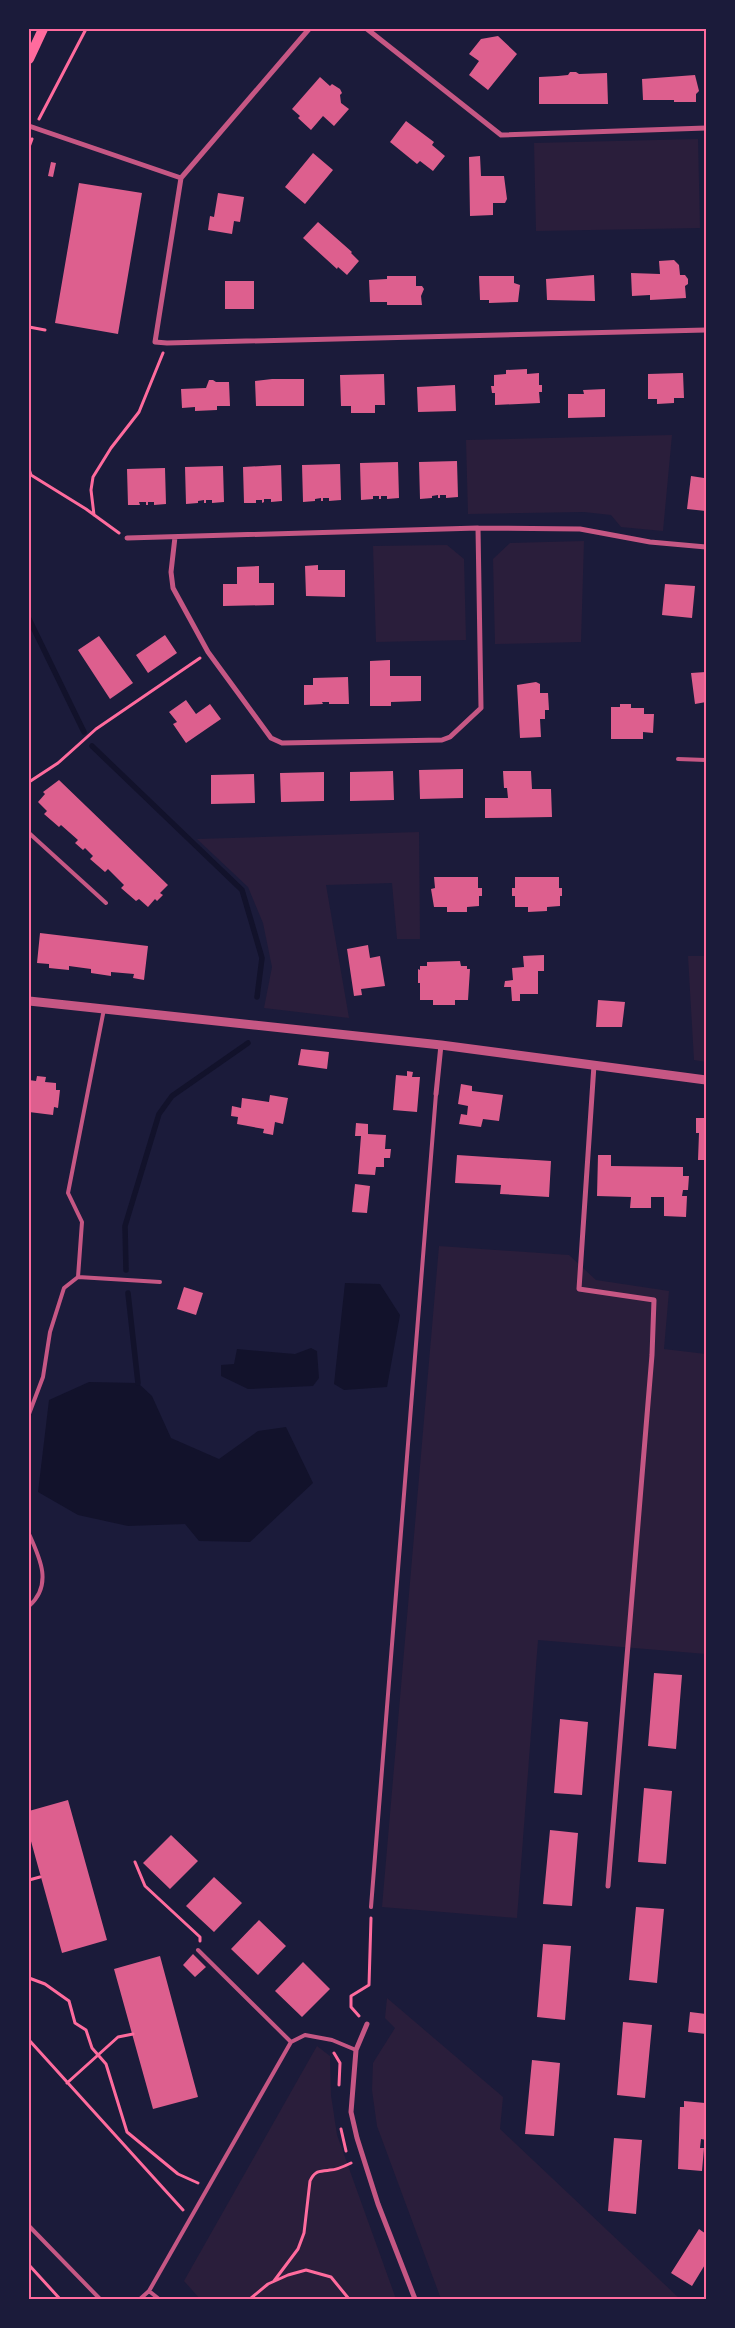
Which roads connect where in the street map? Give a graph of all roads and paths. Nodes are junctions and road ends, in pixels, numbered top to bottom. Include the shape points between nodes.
1 (44, 29) edge
2 (86, 29) edge
3 (309, 29) edge
4 (367, 29) edge
5 (29, 58) edge
6 (32, 127) edge
7 (706, 128) edge
8 (29, 148) edge
9 (181, 178) junction
10 (29, 327) edge
11 (45, 330) dead end
12 (706, 330) edge
13 (167, 343) junction
14 (29, 469) edge
15 (94, 515) junction
16 (478, 528) junction
17 (175, 537) junction
18 (127, 538) joint
19 (706, 548) edge
20 (208, 652) junction
21 (678, 759) dead end
22 (706, 760) edge
23 (29, 782) edge
24 (29, 833) edge
25 (106, 903) dead end
26 (29, 1001) edge
27 (104, 1009) junction
28 (441, 1045) junction
29 (594, 1064) junction
30 (706, 1080) edge
31 (436, 1094) joint
32 (78, 1277) junction
33 (160, 1282) dead end
34 (29, 1414) edge
35 (29, 1534) edge
36 (29, 1606) edge
37 (135, 1862) dead end
38 (40, 1876) dead end
39 (29, 1880) edge
40 (608, 1886) dead end
41 (371, 1907) joint
42 (198, 1950) joint
43 (29, 1978) edge
44 (367, 2024) joint
45 (133, 2034) dead end
46 (29, 2040) edge
47 (291, 2042) junction
48 (356, 2050) junction
49 (98, 2055) junction
50 (67, 2083) junction
51 (351, 2164) dead end
52 (209, 2184) junction
53 (190, 2218) junction
54 (29, 2226) edge
55 (29, 2265) edge
56 (274, 2281) junction
57 (149, 2291) junction
58 (60, 2299) edge
59 (100, 2299) edge
60 (140, 2299) edge
61 (158, 2299) edge
62 (250, 2299) edge
63 (349, 2299) edge
64 (415, 2299) edge

1 - 5 main road
2 - 6 path
3 - 9 street
4 - 7 street via 501,135
6 - 8 path
6 - 9 street
9 - 13 street via 155,342
10 - 11 path
12 - 13 street
13 - 15 path via 139,412 93,477 90,490
14 - 15 path via 31,475
15 - 18 path
16 - 17 street
16 - 19 street via 580,529
16 - 20 street via 481,708 442,740 282,743 271,738
17 - 18 street
17 - 20 street via 171,572 173,588
20 - 23 path via 96,729 58,763
21 - 22 lane
24 - 25 lane
26 - 27 street
27 - 28 street
27 - 32 lane via 68,1193 82,1222
28 - 29 street
28 - 31 street
29 - 30 street
29 - 40 street via 579,1289 654,1300
31 - 41 lane
32 - 33 lane
32 - 34 lane via 64,1288 50,1332 43,1377
35 - 36 lane via 43,1576 38,1598
37 - 42 path via 145,1886 200,1937
38 - 39 path
41 - 44 path via 369,1985 351,1996 351,2007
42 - 47 lane
43 - 49 path via 45,1984 69,2001 75,2023 86,2030
44 - 48 street
45 - 49 path via 118,2038
46 - 50 path
47 - 48 lane via 305,2036 332,2040
47 - 52 lane
48 - 64 street via 351,2112 357,2138 378,2204
49 - 50 path
49 - 52 path via 106,2064 127,2132 178,2174 197,2183
50 - 53 path
51 - 56 path via 313,2174 304,2233 298,2249
52 - 53 lane
53 - 57 lane
54 - 59 lane
55 - 58 path
56 - 62 path
56 - 63 path via 306,2270 331,2277
57 - 60 lane
57 - 61 lane

